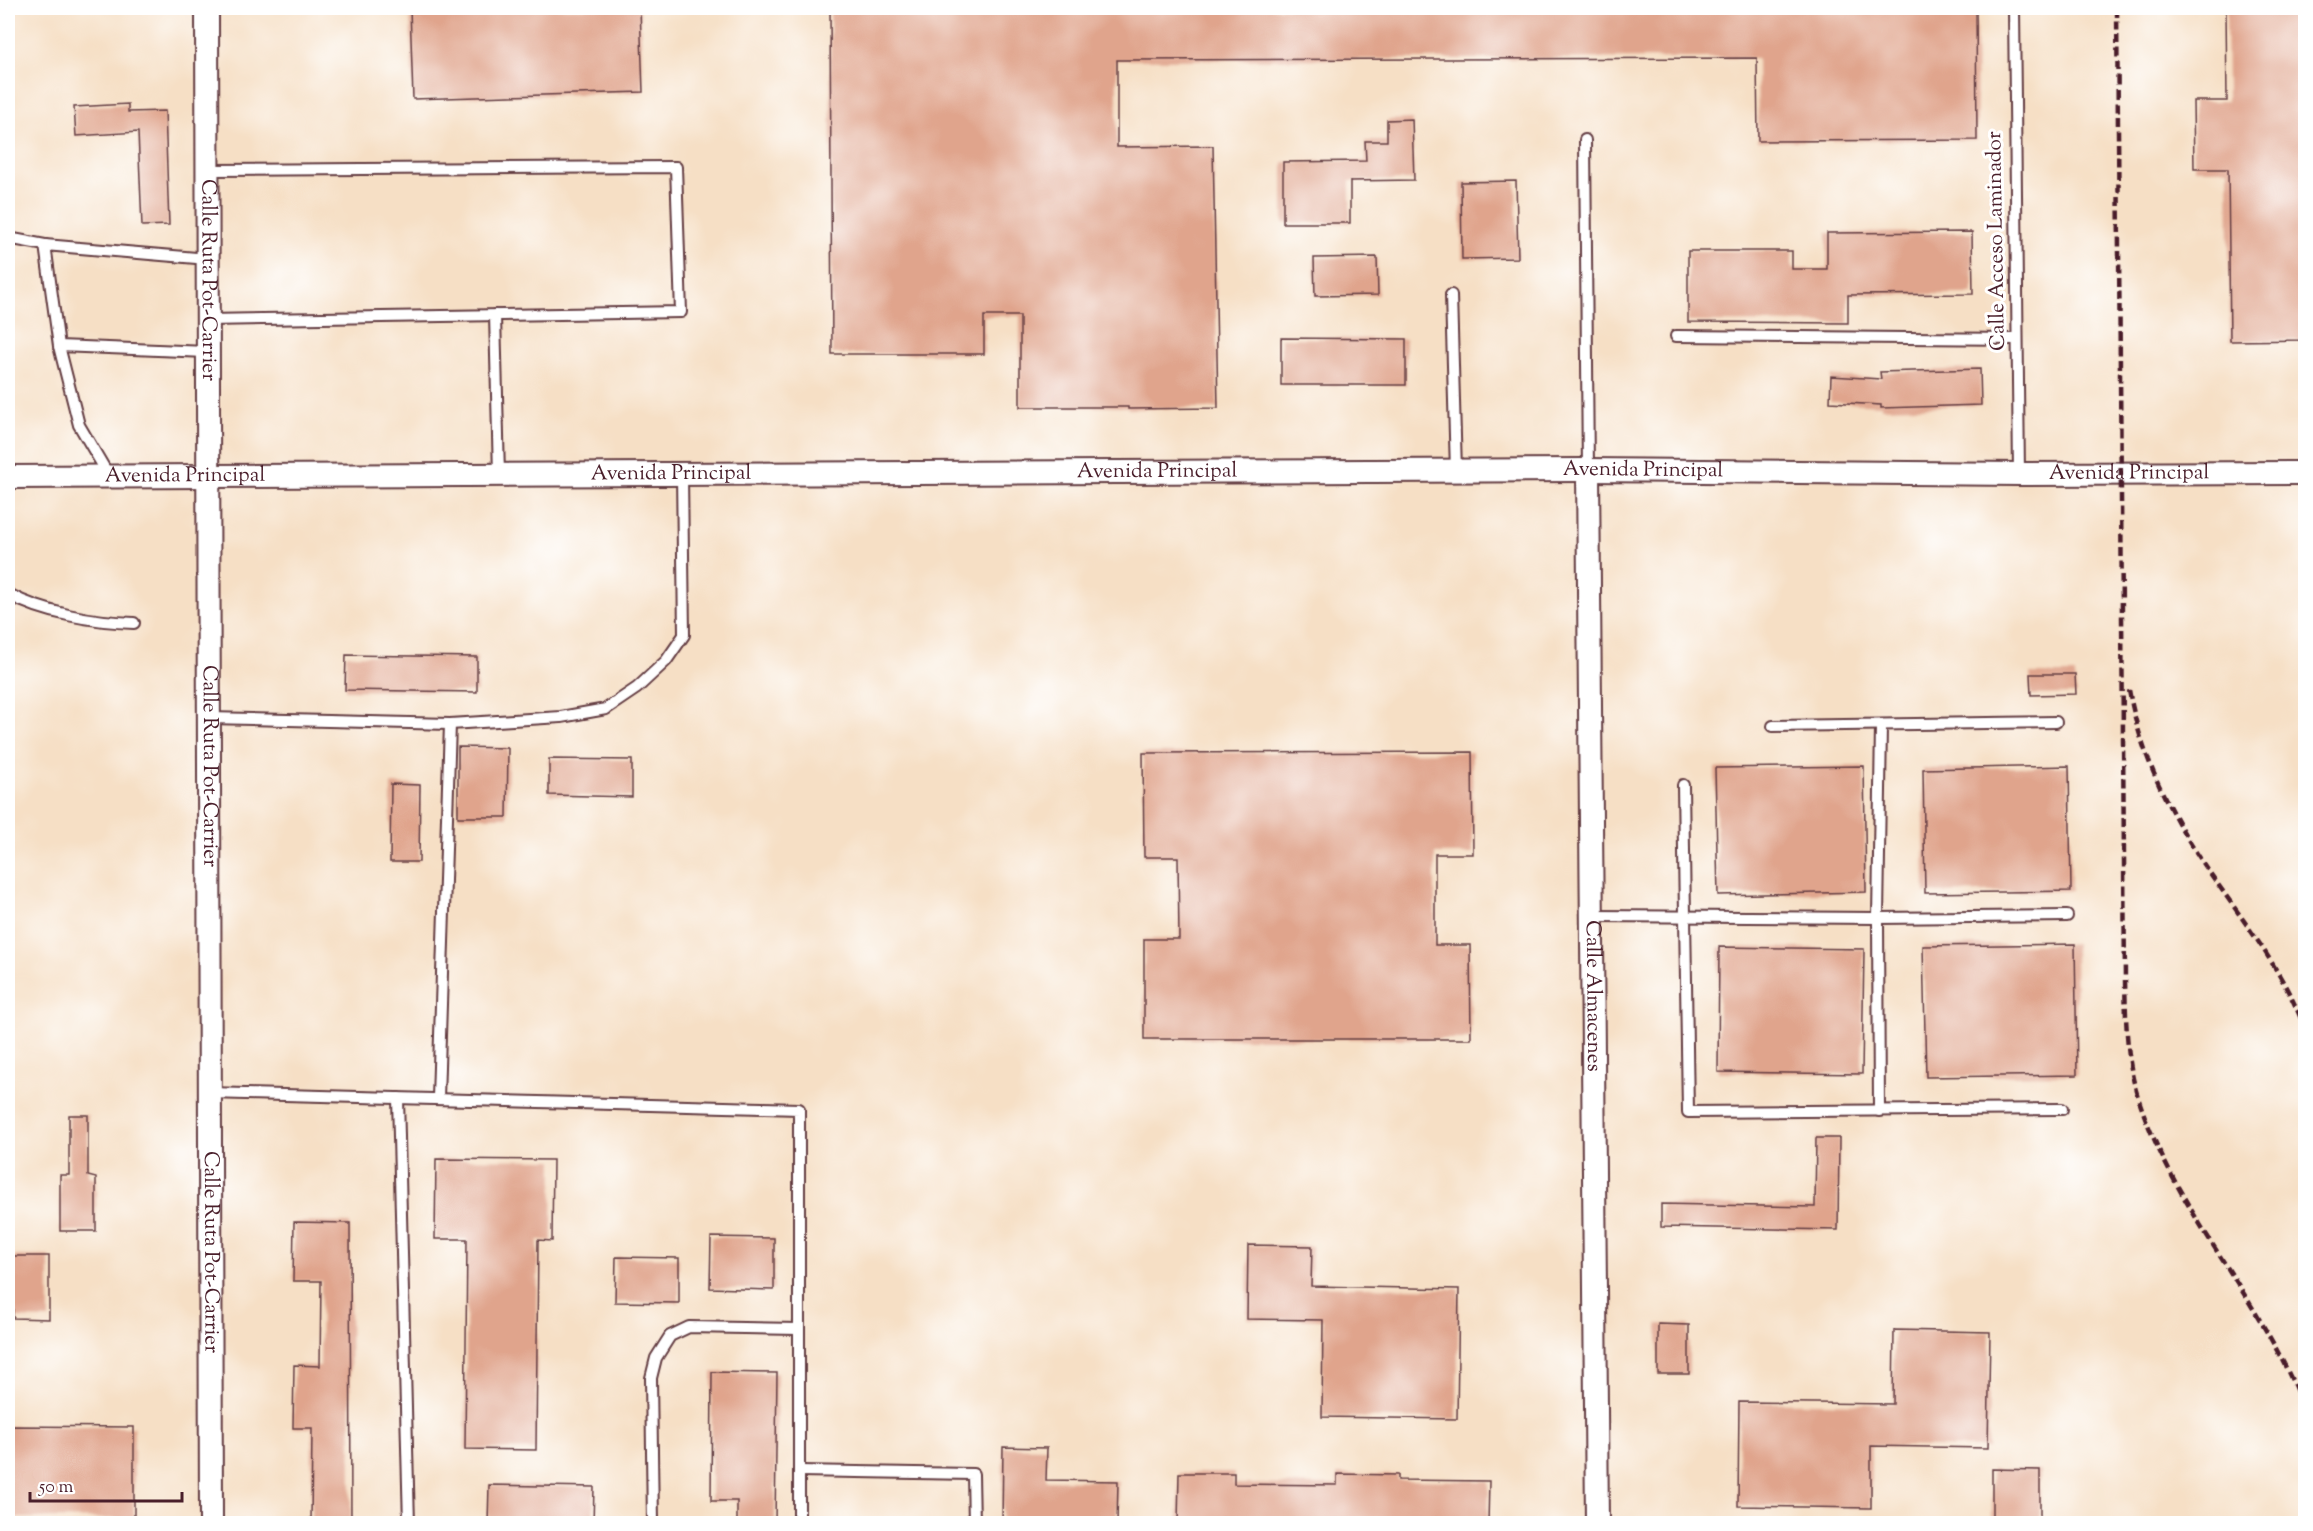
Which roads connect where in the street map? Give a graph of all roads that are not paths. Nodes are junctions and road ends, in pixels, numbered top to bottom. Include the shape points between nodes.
1 (207, 8) edge
2 (2014, 8) edge
3 (1585, 140) dead end
4 (208, 170) junction
5 (8, 238) edge
6 (45, 245) junction
7 (208, 259) junction
8 (1451, 296) dead end
9 (495, 315) junction
10 (208, 320) junction
11 (1676, 336) dead end
12 (2018, 339) junction
13 (58, 346) junction
14 (207, 352) junction
15 (1588, 470) junction
16 (1456, 471) junction
17 (2306, 473) edge
18 (682, 474) junction
19 (2019, 474) junction
20 (499, 475) junction
21 (208, 476) junction
22 (8, 477) edge
23 (109, 477) junction
24 (8, 594) edge
25 (135, 623) dead end
26 (209, 718) junction
27 (2056, 722) dead end
28 (450, 724) junction
29 (1773, 726) dead end
30 (1881, 726) junction
31 (1683, 785) dead end
32 (1591, 916) junction
33 (2067, 916) dead end
34 (1686, 917) junction
35 (1878, 918) junction
36 (210, 1093) junction
37 (398, 1098) junction
38 (438, 1098) junction
39 (2062, 1109) dead end
40 (1880, 1111) junction
41 (799, 1329) junction
42 (799, 1471) junction
43 (211, 1524) edge
44 (409, 1524) edge
45 (653, 1524) edge
46 (799, 1524) edge
47 (974, 1524) edge
48 (1597, 1524) edge

1 - 4 street, Calle Ruta Pot-Carrier
2 - 12 lane, Calle Acceso Laminador
3 - 15 lane
4 - 7 street, Calle Ruta Pot-Carrier
4 - 9 lane via 676,167 681,312
5 - 6 lane
6 - 7 lane
6 - 13 lane
7 - 10 street, Calle Ruta Pot-Carrier
8 - 16 lane
9 - 10 lane
9 - 20 lane
10 - 14 street, Calle Ruta Pot-Carrier
11 - 12 lane
12 - 19 lane, Calle Acceso Laminador
13 - 14 lane
13 - 23 lane via 79,425
14 - 21 street, Calle Ruta Pot-Carrier
15 - 16 street, Avenida Principal
15 - 19 street, Avenida Principal
15 - 32 street, Calle Almacenes
16 - 18 street, Avenida Principal
17 - 19 street, Avenida Principal
18 - 20 street, Avenida Principal
18 - 28 lane via 684,635 666,661 606,709 561,717
20 - 21 street, Avenida Principal
21 - 23 street, Avenida Principal
21 - 26 street, Calle Ruta Pot-Carrier
22 - 23 street, Avenida Principal
24 - 25 lane via 26,604 95,620
26 - 28 lane
26 - 36 street, Calle Ruta Pot-Carrier
27 - 30 lane
28 - 38 lane
29 - 30 lane
30 - 35 lane
31 - 34 lane
32 - 34 lane
32 - 48 street, Calle Almacenes
33 - 35 lane
34 - 35 lane
34 - 40 lane via 1688,1113
35 - 40 lane
36 - 37 lane
36 - 43 street, Calle Ruta Pot-Carrier
37 - 38 lane
37 - 44 lane
38 - 41 lane via 799,1109
39 - 40 lane
41 - 42 lane
41 - 45 lane via 689,1327 670,1336 656,1358 651,1378
42 - 46 lane
42 - 47 lane via 973,1474

